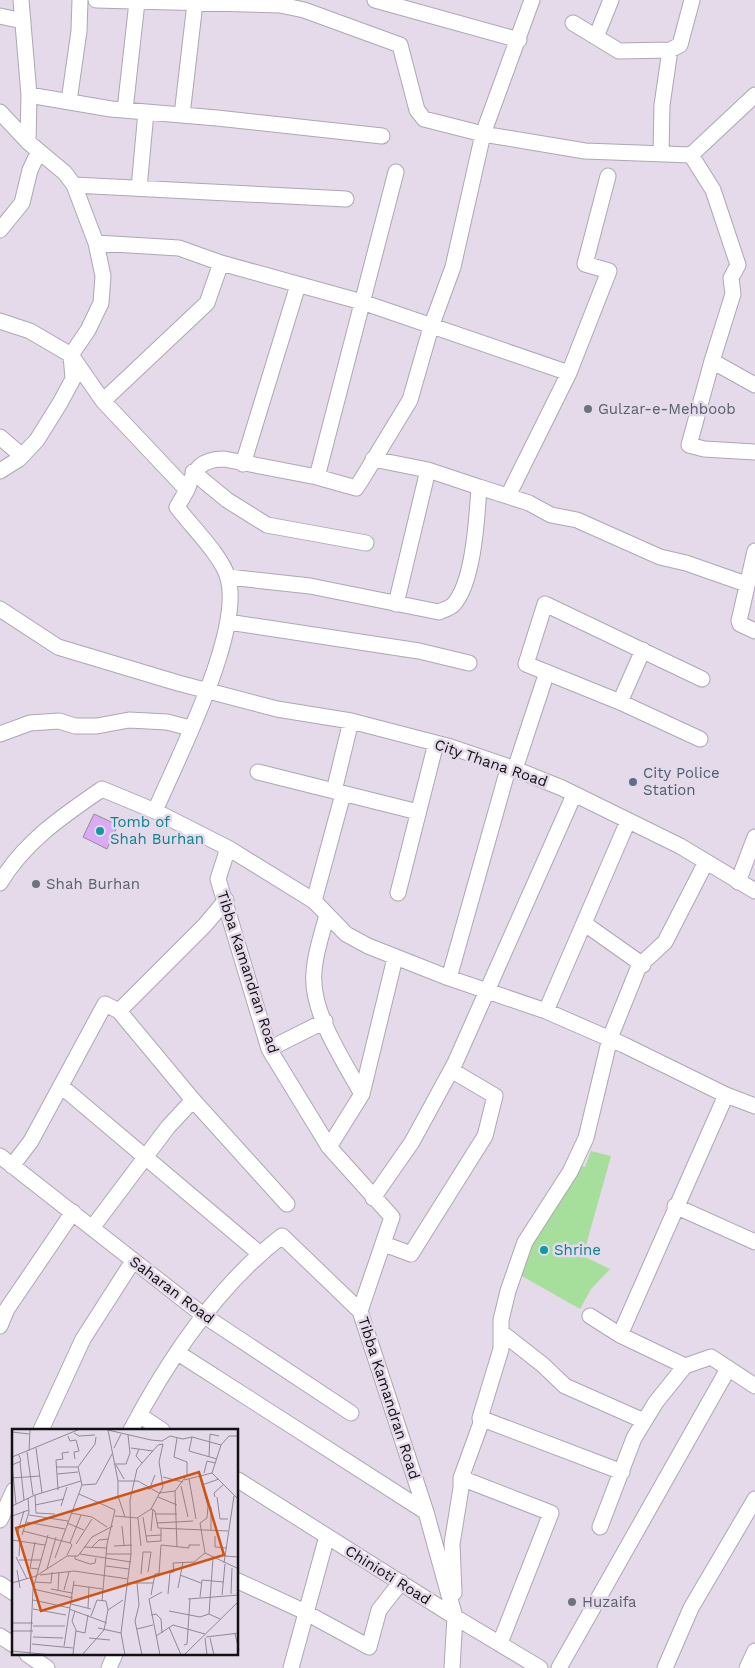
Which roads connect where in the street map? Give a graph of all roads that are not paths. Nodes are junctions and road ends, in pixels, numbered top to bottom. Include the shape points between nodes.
1 (21, 0) edge
2 (80, 0) edge
3 (96, 0) edge
4 (375, 0) edge
5 (532, 0) edge
6 (611, 0) edge
7 (692, 0) edge
8 (118, 1) edge
9 (136, 2) junction
10 (195, 2) junction
11 (0, 16) edge
12 (23, 21) junction
13 (573, 23) dead end
14 (596, 37) junction
15 (519, 40) junction
16 (670, 50) junction
17 (29, 95) junction
18 (754, 98) edge
19 (69, 101) junction
20 (125, 110) junction
21 (0, 112) edge
22 (146, 112) junction
23 (182, 115) junction
24 (483, 134) junction
25 (382, 136) dead end
26 (33, 147) junction
27 (661, 154) junction
28 (691, 155) junction
29 (396, 172) dead end
30 (608, 176) dead end
31 (74, 185) junction
32 (139, 188) junction
33 (346, 199) dead end
34 (0, 230) edge
35 (96, 243) junction
36 (220, 263) junction
37 (298, 285) junction
38 (362, 302) junction
39 (0, 321) edge
40 (431, 326) junction
41 (71, 355) junction
42 (712, 361) junction
43 (569, 373) junction
44 (755, 384) edge
45 (103, 401) junction
46 (0, 437) edge
47 (755, 452) edge
48 (22, 456) junction
49 (373, 459) junction
50 (243, 464) junction
51 (428, 470) junction
52 (0, 471) edge
53 (193, 472) junction
54 (317, 476) junction
55 (479, 487) junction
56 (187, 490) junction
57 (508, 496) junction
58 (366, 543) dead end
59 (755, 551) edge
60 (228, 577) junction
61 (746, 584) junction
62 (396, 604) junction
63 (0, 609) edge
64 (228, 622) junction
65 (755, 631) edge
66 (643, 650) junction
67 (469, 663) dead end
68 (547, 672) junction
69 (702, 679) dead end
70 (206, 690) junction
71 (620, 702) junction
72 (351, 721) junction
73 (190, 728) junction
74 (0, 734) edge
75 (700, 739) dead end
76 (436, 743) junction
77 (512, 769) junction
78 (258, 772) dead end
79 (339, 793) junction
80 (574, 795) junction
81 (155, 811) junction
82 (418, 812) junction
83 (628, 821) junction
84 (755, 837) edge
85 (228, 848) junction
86 (706, 862) junction
87 (738, 882) junction
88 (0, 883) edge
89 (755, 890) edge
90 (398, 892) dead end
91 (226, 900) junction
92 (314, 901) junction
93 (327, 915) junction
94 (585, 924) junction
95 (395, 958) junction
96 (643, 964) junction
97 (449, 978) junction
98 (488, 992) junction
99 (119, 1011) junction
100 (546, 1011) junction
101 (325, 1021) junction
102 (610, 1038) junction
103 (269, 1049) junction
104 (451, 1070) junction
105 (61, 1086) junction
106 (362, 1094) junction
107 (726, 1095) junction
108 (193, 1100) junction
109 (755, 1106) edge
110 (329, 1147) junction
111 (146, 1157) junction
112 (6, 1161) edge
113 (373, 1198) junction
114 (286, 1204) dead end
115 (675, 1206) junction
116 (72, 1212) junction
117 (92, 1228) junction
118 (755, 1242) edge
119 (384, 1244) junction
120 (259, 1253) junction
121 (132, 1261) junction
122 (360, 1312) junction
123 (203, 1314) junction
124 (590, 1316) dead end
125 (0, 1326) edge
126 (501, 1332) junction
127 (620, 1335) junction
128 (178, 1353) junction
129 (685, 1366) junction
130 (728, 1369) junction
131 (755, 1386) edge
132 (351, 1413) dead end
133 (139, 1415) junction
134 (480, 1418) junction
135 (644, 1421) junction
136 (41, 1429) edge
137 (132, 1429) edge
138 (160, 1429) edge
139 (622, 1472) junction
140 (461, 1478) junction
141 (239, 1481) edge
142 (12, 1494) edge
143 (755, 1499) edge
144 (426, 1512) junction
145 (0, 1520) edge
146 (600, 1527) dead end
147 (327, 1536) junction
148 (239, 1581) edge
149 (401, 1582) junction
150 (0, 1584) edge
151 (12, 1592) edge
152 (306, 1613) junction
153 (455, 1617) junction
154 (0, 1636) edge
155 (500, 1643) junction
156 (12, 1644) edge
157 (755, 1651) edge
158 (30, 1656) edge
159 (47, 1668) edge
160 (291, 1668) edge
161 (452, 1668) edge
162 (540, 1668) edge
163 (559, 1668) edge
164 (665, 1668) edge
165 (746, 1668) edge

1 - 12 street
2 - 19 street
3 - 8 street
4 - 15 street
5 - 15 street
6 - 14 street
7 - 16 street via 680,45
8 - 9 street
9 - 10 street
9 - 20 street
10 - 23 street
10 - 24 street via 280,5 304,10 400,45 417,110 424,119
11 - 12 street
12 - 17 street
13 - 14 street
14 - 16 street via 619,51
15 - 24 street
16 - 27 street via 662,105
17 - 19 street
17 - 26 street
18 - 28 street
19 - 20 street
20 - 22 street
21 - 26 street
22 - 23 street
22 - 32 street
23 - 25 street
24 - 27 street via 585,151
24 - 40 street via 453,267
26 - 31 street via 65,173
26 - 34 street via 22,203
27 - 28 street
28 - 42 street via 713,190 738,265 731,278 733,294
29 - 38 street
30 - 43 street via 585,264 609,271
31 - 32 street
31 - 35 street
32 - 33 street
35 - 36 street via 179,248
35 - 41 street via 103,276 101,303
36 - 37 street
36 - 45 street via 207,303
37 - 38 street
37 - 50 street
38 - 40 street
38 - 54 street
39 - 41 street via 30,331
40 - 43 street
40 - 49 street via 410,400
41 - 45 street
41 - 48 street via 73,379 37,440
42 - 44 street
42 - 47 street via 689,445
43 - 57 street
45 - 56 street
46 - 48 street
48 - 52 street
49 - 51 street
49 - 54 street via 356,488
50 - 53 street via 211,459
50 - 54 street
51 - 55 street
51 - 62 street
53 - 56 street
53 - 58 street via 227,500 267,525
55 - 57 street
55 - 62 street via 470,568 453,605 439,612
56 - 60 street via 177,506
57 - 61 street via 551,515 577,520 660,557
59 - 61 street
60 - 62 street via 310,586
60 - 64 street
61 - 65 street via 739,621
63 - 70 street, City Thana Road via 58,647
64 - 67 street via 419,651
64 - 70 street
66 - 68 street via 545,604 526,664
66 - 69 street
66 - 71 street
68 - 71 street
68 - 77 street
70 - 72 street, City Thana Road via 277,709
70 - 73 street
71 - 75 street
72 - 76 street, City Thana Road
72 - 79 street
73 - 74 street via 167,722 129,720 75,726 59,720 30,723
73 - 81 street
76 - 77 street, City Thana Road
76 - 82 street
77 - 80 street, City Thana Road
77 - 97 street
78 - 79 street
79 - 82 street
79 - 92 street
80 - 83 street, City Thana Road
80 - 98 street
81 - 85 street
81 - 88 street via 102,789 55,821 10,866
82 - 90 street
83 - 86 street, City Thana Road
83 - 94 street
84 - 87 street
85 - 91 street, Tibba Kamandran Road via 218,879
85 - 92 street
86 - 87 street, City Thana Road
86 - 96 street via 665,942
87 - 89 street, City Thana Road
91 - 99 street
91 - 103 street, Tibba Kamandran Road
92 - 93 street
93 - 95 street via 346,934
93 - 101 street via 313,974 316,999
94 - 96 street
94 - 100 street
95 - 97 street
95 - 106 street
96 - 102 street via 639,966
97 - 98 street
98 - 100 street
98 - 104 street
99 - 105 street via 105,1004
99 - 108 street
100 - 102 street
101 - 103 street
101 - 106 street via 332,1041
102 - 107 street
102 - 126 street via 586,1138 565,1180 525,1242 508,1290
103 - 110 street, Tibba Kamandran Road
104 - 113 street via 412,1142
104 - 119 street via 496,1096 485,1136 411,1254
105 - 111 street
105 - 112 street via 31,1141
106 - 110 street
107 - 109 street
107 - 115 street
108 - 111 street
108 - 114 street
110 - 113 street, Tibba Kamandran Road
111 - 117 street
111 - 120 street
112 - 116 street, Saharan Road
113 - 119 street, Tibba Kamandran Road via 392,1217
115 - 118 street
115 - 127 street
116 - 117 street, Saharan Road
116 - 125 street via 7,1309
117 - 121 street, Saharan Road
119 - 122 street, Tibba Kamandran Road
120 - 122 street via 282,1236
120 - 123 street
121 - 123 street, Saharan Road
121 - 136 street via 83,1339
122 - 144 street, Tibba Kamandran Road
123 - 128 street
123 - 132 street, Saharan Road
124 - 127 street
126 - 134 street via 501,1349
126 - 135 street via 543,1364 565,1386
127 - 129 street
128 - 133 street
128 - 144 street
129 - 130 street via 711,1357
129 - 135 street
130 - 131 street
130 - 163 street
133 - 137 street
133 - 138 street
134 - 139 street
134 - 140 street via 481,1424
135 - 139 street
139 - 146 street
140 - 153 street via 452,1544
140 - 155 street via 551,1513
141 - 147 street, Chinioti Road
142 - 145 street
143 - 164 street via 691,1608
144 - 153 street, Tibba Kamandran Road
147 - 149 street, Chinioti Road
147 - 152 street
148 - 152 street
149 - 152 street via 379,1610 369,1648
149 - 153 street, Chinioti Road
150 - 151 street
152 - 160 street
153 - 155 street, Chinioti Road
153 - 161 street, Tibba Kamandran Road
154 - 156 street
155 - 162 street, Chinioti Road
157 - 165 street
158 - 159 street

